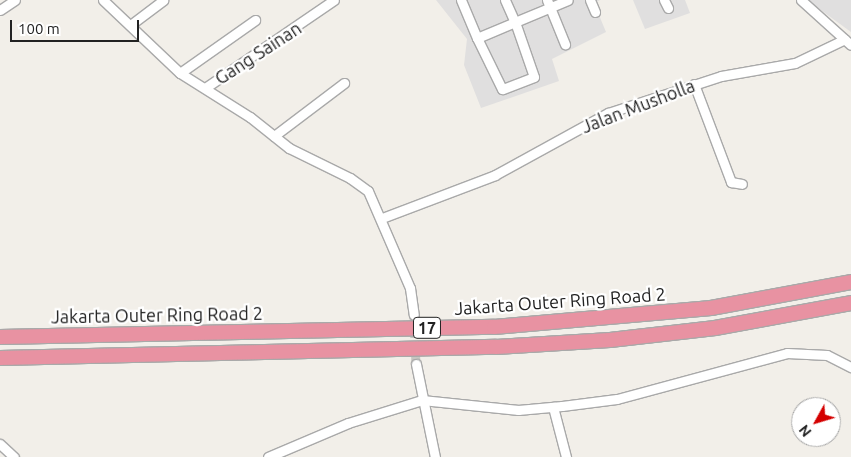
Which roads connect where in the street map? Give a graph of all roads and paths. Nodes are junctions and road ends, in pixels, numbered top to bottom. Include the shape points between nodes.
1 (15, 0) edge
2 (103, 0) edge
3 (162, 0) edge
4 (334, 0) edge
5 (462, 0) edge
6 (505, 0) edge
7 (568, 0) edge
8 (590, 0) edge
9 (801, 0) edge
10 (549, 4) edge
11 (0, 10) edge
12 (595, 12) dead end
13 (255, 20) dead end
14 (515, 22) junction
15 (133, 23) junction
16 (477, 38) junction
17 (848, 42) edge
18 (565, 44) dead end
19 (180, 73) junction
20 (344, 83) dead end
21 (694, 84) junction
22 (205, 88) junction
23 (274, 136) junction
24 (742, 184) dead end
25 (382, 218) junction
26 (851, 282) edge
27 (851, 303) edge
28 (414, 315) tunnel mouth
29 (0, 337) edge
30 (0, 358) edge
31 (416, 364) tunnel mouth
32 (851, 367) edge
33 (422, 400) junction
34 (553, 407) junction
35 (0, 444) edge
36 (14, 457) edge
37 (268, 457) edge
38 (435, 457) edge
39 (566, 457) edge

1 - 11 street
2 - 15 street
3 - 15 street
4 - 22 street, Gang Sainan
5 - 16 street
6 - 14 street
7 - 10 street
8 - 12 street
9 - 17 street
10 - 14 street
10 - 18 street
13 - 19 street
14 - 16 street
14 - 16 street via 535,74 530,80 502,89
15 - 19 street
17 - 21 street, Jalan Musholla via 795,63
19 - 22 street
20 - 23 street
21 - 24 street via 731,182
21 - 25 street, Jalan Musholla via 608,113 495,175
22 - 23 street
23 - 25 street via 360,184
25 - 28 street via 410,288
26 - 29 highway, Jakarta Outer Ring Road 2 / 17 via 711,308 494,327
27 - 30 highway, 17 via 715,328 610,340 496,347
31 - 33 street
32 - 34 street via 827,355 787,353 616,399
33 - 34 street via 518,410
33 - 37 street via 348,423
33 - 38 street
34 - 39 street
35 - 36 street

